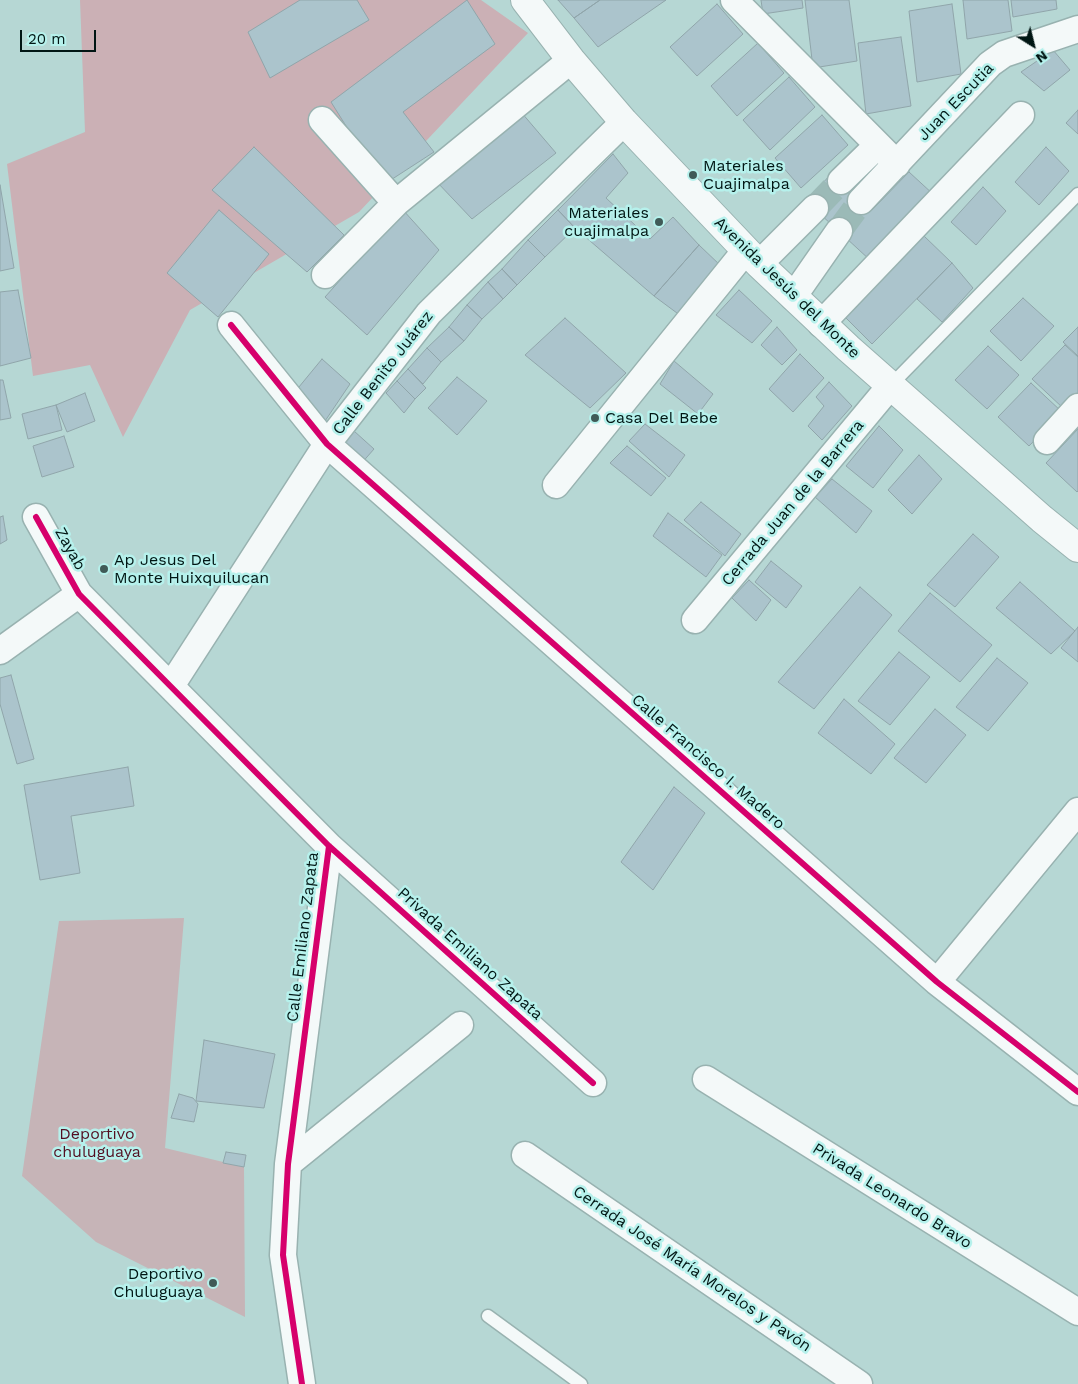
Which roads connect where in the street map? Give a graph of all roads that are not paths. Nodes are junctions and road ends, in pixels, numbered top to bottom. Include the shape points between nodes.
1 (525, 0) edge
2 (734, 0) edge
3 (1078, 29) edge
4 (571, 60) junction
5 (1021, 115) dead end
6 (322, 120) dead end
7 (624, 122) junction
8 (878, 144) junction
9 (897, 164) junction
10 (841, 181) tunnel mouth
11 (1078, 194) edge
12 (861, 200) tunnel mouth
13 (396, 203) junction
14 (815, 208) tunnel mouth
15 (839, 231) tunnel mouth
16 (752, 257) junction
17 (326, 275) dead end
18 (793, 297) junction
19 (821, 324) junction
20 (231, 325) dead end
21 (891, 386) junction
22 (1078, 407) edge
23 (1047, 441) dead end
24 (327, 444) junction
25 (556, 485) dead end
26 (36, 517) dead end
27 (1078, 548) edge
28 (80, 594) junction
29 (695, 620) dead end
30 (0, 650) edge
31 (171, 686) junction
32 (1078, 811) edge
33 (329, 846) junction
34 (937, 982) junction
35 (460, 1025) dead end
36 (706, 1079) dead end
37 (593, 1083) dead end
38 (1078, 1092) edge
39 (525, 1155) dead end
40 (288, 1164) junction
41 (1078, 1312) edge
42 (488, 1316) dead end
43 (302, 1384) edge
44 (581, 1384) edge
45 (859, 1384) edge

1 - 4 main road, Avenida Jesús del Monte
2 - 8 street
3 - 9 street, Juan Escutia via 1004,54 990,64
4 - 7 main road, Avenida Jesús del Monte
4 - 13 street
5 - 19 street
6 - 13 street
7 - 16 main road, Avenida Jesús del Monte
7 - 24 street, Calle Benito Juárez via 429,313
8 - 9 street
8 - 10 street
9 - 12 street, Juan Escutia
11 - 21 lane
13 - 17 street
14 - 16 street
15 - 18 street
16 - 18 main road, Avenida Jesús del Monte
16 - 25 street
18 - 19 main road, Avenida Jesús del Monte
19 - 21 main road, Avenida Jesús del Monte
20 - 24 street, Calle Francisco I. Madero
21 - 27 main road, Avenida Jesús del Monte
21 - 29 street, Cerrada Juan de la Barrera
22 - 23 street
24 - 31 street, Calle Benito Juárez
24 - 34 street, Calle Francisco I. Madero
26 - 28 street, Zayab
28 - 30 street
28 - 31 street, Calle Emiliano Zapata
31 - 33 street, Calle Emiliano Zapata
32 - 34 street
33 - 37 street, Privada Emiliano Zapata
33 - 40 street, Calle Emiliano Zapata
34 - 38 street, Calle Francisco I. Madero
35 - 40 street
36 - 41 street, Privada Leonardo Bravo
39 - 45 street, Cerrada José María Morelos y Pavón
40 - 43 street, Calle Emiliano Zapata via 283,1255
42 - 44 lane

